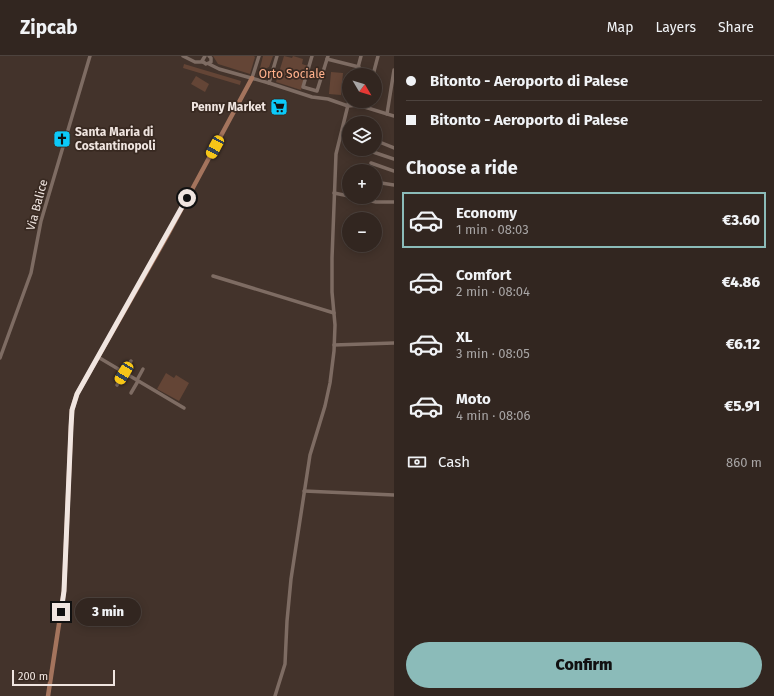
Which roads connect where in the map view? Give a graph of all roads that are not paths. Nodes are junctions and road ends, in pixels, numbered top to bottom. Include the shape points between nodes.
1 (90, 56) edge
2 (183, 56) edge
3 (260, 56) edge
4 (277, 56) edge
5 (312, 56) edge
6 (361, 56) edge
7 (378, 56) edge
8 (327, 57) edge
9 (203, 58) edge
10 (209, 58) edge
11 (358, 67) joint
12 (375, 68) edge
13 (394, 70) edge
14 (252, 78) junction
15 (269, 83) junction
16 (342, 104) edge
17 (347, 108) edge
18 (368, 108) edge
19 (387, 114) junction
20 (394, 116) edge
21 (382, 144) edge
22 (394, 148) edge
23 (382, 155) edge
24 (394, 159) edge
25 (371, 163) dead end
26 (394, 171) edge
27 (382, 183) edge
28 (394, 185) edge
29 (334, 193) junction
30 (342, 195) edge
31 (382, 202) edge
32 (394, 202) edge
33 (213, 276) dead end
34 (334, 312) junction
35 (394, 343) edge
36 (334, 345) junction
37 (98, 357) junction
38 (0, 358) edge
39 (131, 361) dead end
40 (144, 369) dead end
41 (124, 373) junction
42 (137, 381) junction
43 (117, 385) dead end
44 (131, 393) dead end
45 (184, 408) dead end
46 (304, 491) junction
47 (394, 495) edge
48 (48, 696) edge
49 (275, 696) edge

1 - 38 street, Via Balice via 41,221 31,273
2 - 9 street via 195,62
3 - 14 street
4 - 15 street
5 - 8 street via 303,87 317,91
6 - 11 street
7 - 12 street
8 - 11 street
9 - 10 street via 206,64
10 - 14 street via 218,69
13 - 19 street
14 - 15 street
14 - 37 main road
15 - 16 street
17 - 29 street via 337,146
18 - 19 street
19 - 20 street
21 - 22 street
23 - 24 street
25 - 26 street
27 - 28 street
29 - 30 street
29 - 34 street
31 - 32 street
33 - 34 street
34 - 36 street
35 - 36 street
36 - 46 street via 330,383 310,455
37 - 41 street
37 - 48 main road via 77,394 72,410 64,591
39 - 41 street
40 - 42 street
41 - 42 street
41 - 43 street
42 - 44 street
42 - 45 street
46 - 47 street
46 - 49 street via 291,580 285,664

